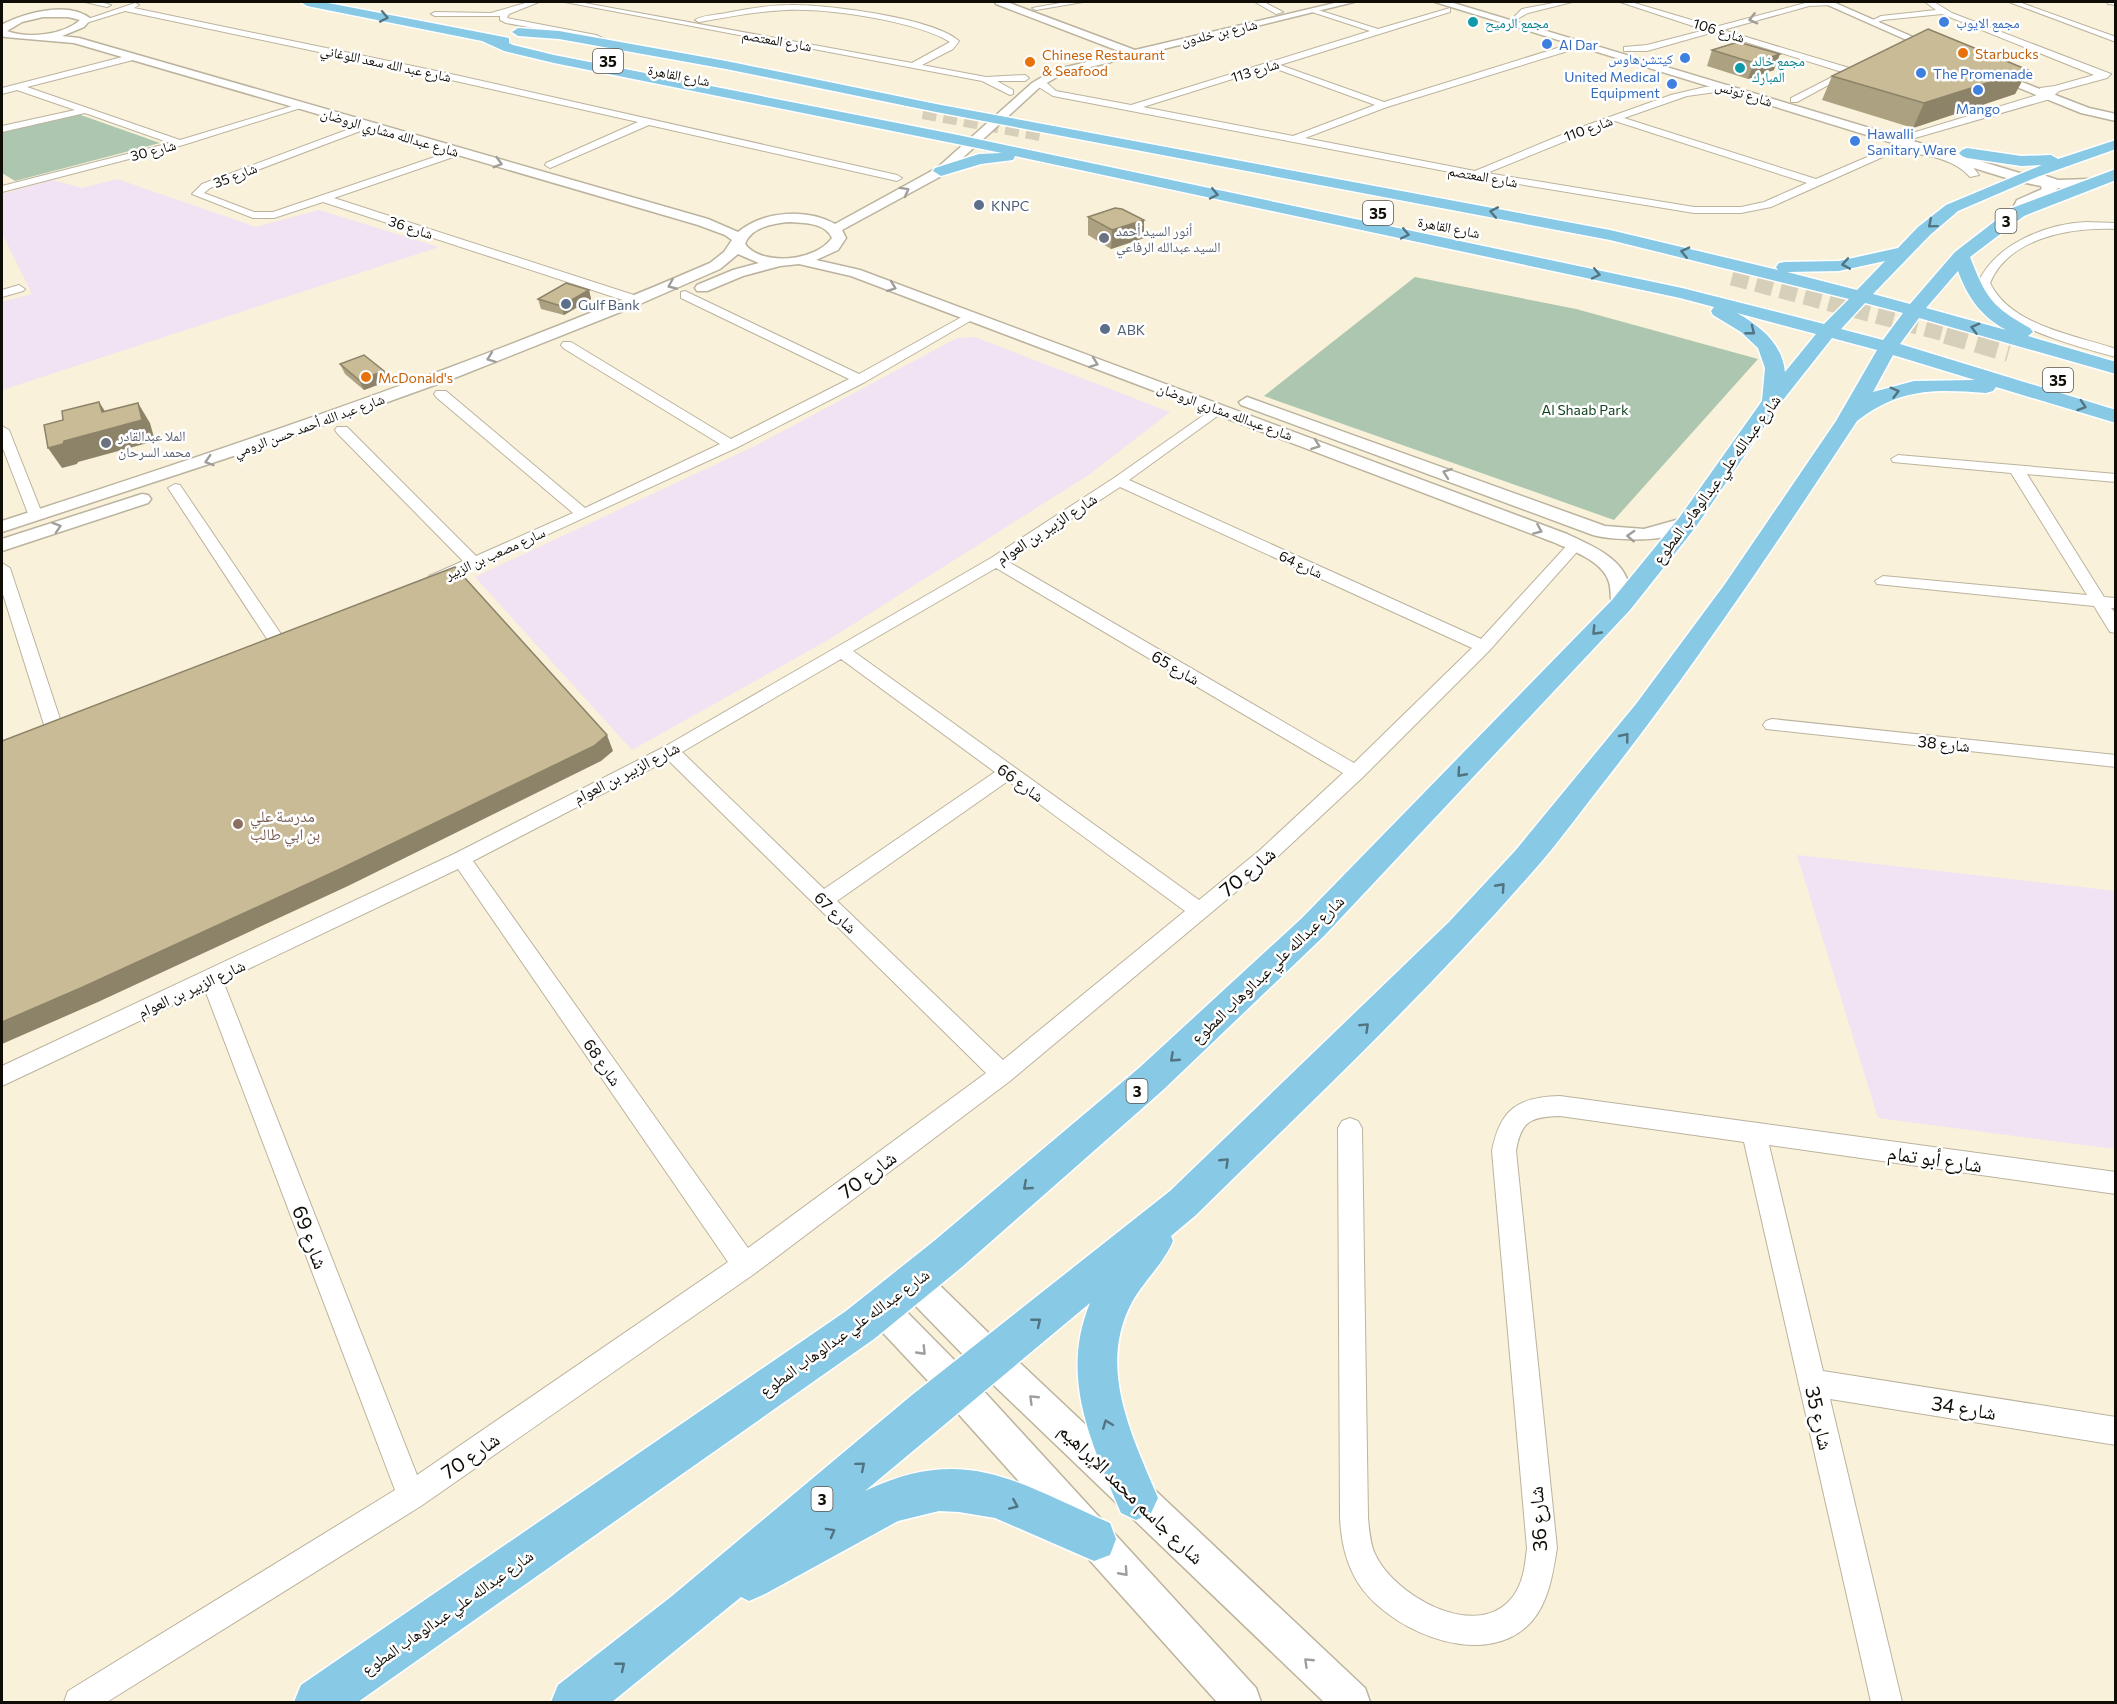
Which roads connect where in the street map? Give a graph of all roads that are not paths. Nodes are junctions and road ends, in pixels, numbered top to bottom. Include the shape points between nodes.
1 (89, 2) edge
2 (146, 2) edge
3 (307, 2) edge
4 (369, 2) edge
5 (535, 2) edge
6 (569, 2) edge
7 (609, 2) edge
8 (999, 2) edge
9 (1017, 2) edge
10 (1078, 2) edge
11 (1259, 2) edge
12 (1349, 2) edge
13 (1564, 2) edge
14 (1624, 2) edge
15 (1828, 2) edge
16 (1929, 2) edge
17 (2013, 2) edge
18 (2111, 2) edge
19 (2115, 3) edge
20 (107, 5) junction
21 (122, 5) edge
22 (588, 5) junction
23 (1470, 5) edge
24 (1319, 6) edge
25 (1443, 6) edge
26 (1036, 8) junction
27 (506, 12) junction
28 (1279, 12) junction
29 (1942, 12) junction
30 (63, 14) junction
31 (435, 14) junction
32 (1519, 16) junction
33 (683, 22) junction
34 (1874, 22) junction
35 (84, 23) junction
36 (3, 27) edge
37 (1715, 29) junction
38 (518, 32) junction
39 (1380, 32) junction
40 (94, 36) junction
41 (33, 37) junction
42 (485, 37) junction
43 (75, 40) junction
44 (2115, 40) edge
45 (1571, 43) junction
46 (611, 44) junction
47 (1134, 50) junction
48 (1648, 52) junction
49 (1950, 55) edge
50 (134, 57) junction
51 (915, 65) junction
52 (1273, 65) junction
53 (1859, 67) edge
54 (1980, 68) edge
55 (219, 71) junction
56 (1849, 71) junction
57 (2115, 71) edge
58 (203, 76) junction
59 (2104, 76) junction
60 (1025, 78) junction
61 (245, 79) junction
62 (985, 79) junction
63 (1041, 81) junction
64 (225, 83) junction
65 (1703, 85) junction
66 (18, 87) junction
67 (2056, 89) junction
68 (2030, 90) junction
69 (2, 91) edge
70 (1065, 95) junction
71 (2047, 96) junction
72 (1018, 97) junction
73 (1765, 99) junction
74 (1799, 102) junction
75 (1384, 105) junction
76 (302, 106) junction
77 (1129, 108) junction
78 (993, 109) junction
79 (929, 110) junction
80 (83, 111) junction
81 (1615, 118) junction
82 (2115, 118) edge
83 (649, 121) junction
84 (910, 121) tunnel mouth
85 (368, 126) junction
86 (890, 126) junction
87 (2, 129) edge
88 (1038, 135) junction
89 (1912, 136) junction
90 (1291, 140) junction
91 (965, 141) junction
92 (180, 142) junction
93 (1892, 143) junction
94 (2115, 144) edge
95 (929, 146) dead end
96 (944, 149) dead end
97 (458, 152) junction
98 (1964, 155) junction
99 (2084, 156) junction
100 (1041, 157) junction
101 (550, 165) junction
102 (941, 171) junction
103 (1476, 174) junction
104 (2115, 174) edge
105 (902, 175) joint
106 (1974, 175) junction
107 (2026, 176) junction
108 (599, 180) junction
109 (1817, 183) junction
110 (2049, 183) junction
111 (2090, 183) junction
112 (622, 186) junction
113 (580, 187) junction
114 (2, 189) edge
115 (877, 189) dead end
116 (603, 193) junction
117 (323, 198) junction
118 (1952, 208) junction
119 (868, 212) junction
120 (2018, 212) junction
121 (748, 218) dead end
122 (783, 219) junction
123 (804, 219) junction
124 (703, 222) junction
125 (2115, 226) edge
126 (739, 242) junction
127 (1520, 242) dead end
128 (843, 244) junction
129 (1903, 252) junction
130 (1961, 256) junction
131 (1719, 260) junction
132 (792, 261) junction
133 (875, 266) junction
134 (1645, 268) dead end
135 (704, 271) junction
136 (855, 273) junction
137 (1732, 277) tunnel mouth
138 (725, 278) junction
139 (1714, 284) tunnel mouth
140 (19, 289) dead end
141 (1682, 293) junction
142 (2, 294) edge
143 (685, 295) junction
144 (1860, 297) junction
145 (636, 300) junction
146 (1914, 311) junction
147 (971, 317) junction
148 (1829, 330) junction
149 (1079, 342) junction
150 (567, 345) junction
151 (1888, 346) junction
152 (1064, 351) junction
153 (2115, 353) edge
154 (2072, 355) junction
155 (2115, 368) edge
156 (860, 379) junction
157 (2115, 384) edge
158 (2034, 391) junction
159 (441, 394) junction
160 (2115, 398) edge
161 (1772, 401) junction
162 (1218, 409) junction
163 (2115, 417) edge
164 (1846, 421) junction
165 (2, 430) edge
166 (342, 430) junction
167 (731, 445) junction
168 (1898, 459) dead end
169 (2016, 469) junction
170 (220, 473) dead end
171 (2115, 477) edge
172 (1119, 481) junction
173 (170, 490) joint
174 (1518, 500) junction
175 (1496, 512) junction
176 (584, 514) junction
177 (36, 516) junction
178 (1687, 523) junction
179 (2, 527) edge
180 (2, 545) edge
181 (1575, 545) junction
182 (996, 561) junction
183 (474, 563) junction
184 (2, 568) edge
185 (1883, 581) dead end
186 (422, 585) edge
187 (2107, 602) edge
188 (1621, 605) junction
189 (2115, 628) edge
190 (279, 644) edge
191 (1483, 647) junction
192 (843, 652) junction
193 (1772, 724) dead end
194 (55, 731) edge
195 (670, 751) junction
196 (2115, 761) edge
197 (1008, 772) junction
198 (1356, 772) junction
199 (461, 859) junction
200 (823, 900) junction
201 (1200, 911) junction
202 (212, 979) junction
203 (1002, 1074) junction
204 (2, 1076) edge
205 (1350, 1128) dead end
206 (1754, 1133) junction
207 (2115, 1183) edge
208 (1182, 1203) junction
209 (745, 1265) junction
210 (914, 1282) junction
211 (881, 1308) junction
212 (991, 1359) junction
213 (1812, 1383) junction
214 (957, 1387) junction
215 (2115, 1431) edge
216 (411, 1496) junction
217 (1136, 1498) junction
218 (1094, 1539) junction
219 (688, 1612) junction
220 (79, 1702) edge
221 (318, 1702) edge
222 (575, 1702) edge
223 (1242, 1702) edge
224 (1351, 1702) edge
225 (1887, 1702) edge

1 - 20 street
2 - 21 street
3 -> 42 main road, شارع القاهرة / 35
4 - 31 main road, شارع القاهرة / 35
5 - 27 street
6 - 22 street, شارع المعتصم
7 - 22 street
8 - 47 street
9 - 26 street
10 - 26 street
11 - 28 street
12 - 24 street, شارع بن خلدون
13 - 32 street
14 - 37 street, شارع 106
15 - 34 street
15 -> 37 street
16 - 29 street
17 - 44 street
18 - 19 street
20 - 21 street
20 - 30 street
21 - 35 street
21 - 83 street, شارع عبد الله سعد اللوغاني
22 - 33 street, شارع المعتصم
23 - 25 main road, شارع تونس
23 - 32 main road, شارع تونس
23 - 45 main road, شارع تونس
24 - 28 street, شارع بن خلدون
24 - 39 street
24 - 47 street, شارع بن خلدون
25 - 39 street, شارع 113
26 - 47 street
27 - 31 street
27 - 46 street via 506,21 596,37
28 - 47 street, شارع بن خلدون
29 - 34 street
29 - 59 street
30 - 35 street via 81,15
30 - 36 street
31 - 38 main road, شارع القاهرة / 35
32 - 48 main road, شارع تونس
33 - 51 street, شارع المعتصم
33 - 51 street via 790,7 893,21 942,33 955,41
34 - 49 street via 1909,42
35 - 40 street, شارع عبدالله مشاري الروضان via 85,32
35 - 41 street via 63,32
36 - 41 street
37 - 48 street
37 - 56 street, شارع 106
38 - 46 main road via 551,33
38 - 79 main road, شارع القاهرة / 35
39 - 52 street, شارع 113
40 - 43 street
40 - 55 street, شارع عبدالله مشاري الروضان
41 - 43 street, شارع عبدالله مشاري الروضان
42 - 84 main road, شارع القاهرة / 35
42 - 86 main road via 509,48 554,59
43 - 50 street, شارع عبدالله مشاري الروضان
45 - 65 main road, شارع تونس via 1594,47
45 - 75 street
46 - 79 main road
47 - 60 street, شارع بن خلدون via 1048,68
47 - 63 street, شارع بن خلدون via 1065,69
48 - 74 main road, شارع تونس
50 - 58 street, شارع عبدالله مشاري الروضان
50 - 66 street
51 - 62 street, شارع المعتصم
52 - 75 street
52 - 77 street, شارع 113
53 - 56 street
54 - 68 street
55 - 58 street via 215,76
55 - 61 street, شارع عبدالله مشاري الروضان
56 - 74 street
57 - 59 street
58 - 64 street, شارع عبدالله مشاري الروضان
59 - 67 street
60 - 62 street, شارع المعتصم
60 - 72 street, شارع بن خلدون
61 - 64 street via 228,78 223,80
61 - 101 street, شارع عبدالله مشاري الروضان
62 - 72 street, شارع المعتصم
63 - 70 street, شارع المعتصم via 1048,91
63 - 72 street, شارع بن خلدون
64 - 76 street, شارع عبدالله مشاري الروضان
65 - 73 main road, شارع تونس
65 - 81 street, شارع 110
66 - 69 street
66 - 80 street
67 - 68 street
67 - 71 street
68 - 71 street
70 - 72 street, شارع المعتصم
70 - 77 street, شارع المعتصم
71 - 82 street via 2092,114
71 - 89 street
72 - 78 street, شارع بن خلدون
72 - 78 street, شارع بن خلدون
72 - 88 main road
73 - 74 main road via 1804,107
73 - 93 main road, شارع تونس
74 - 89 main road, شارع تونس
75 - 90 street
76 - 85 street, شارع عبدالله مشاري الروضان
76 - 92 street, شارع 30
77 - 90 street, شارع المعتصم
78 - 79 main road
78 - 88 main road
78 - 91 street
80 - 87 street
80 - 92 street
81 - 103 street, شارع 110
81 - 109 street
83 - 101 street
83 - 105 street, شارع عبد الله سعد اللوغاني
85 - 97 street, شارع عبدالله مشاري الروضان
85 - 117 street, شارع 35 via 206,186 197,193 258,216 274,215
86 - 91 main road
86 - 95 main road via 921,138
88 - 127 main road, شارع القاهرة / 35
131 -> 88 main road via 1610,234
88 - 137 main road, شارع القاهرة / 35 via 1537,233
89 - 98 main road, شارع تونس
90 - 103 street, شارع المعتصم
91 - 96 street
91 - 100 main road
91 - 102 street
92 - 114 street, شارع 30
93 - 98 main road, شارع تونس
93 - 106 street, شارع المعتصم via 1949,159
93 - 109 street, شارع المعتصم
94 - 99 main road, شارع عبدالله علي عبدالوهاب المطوع / 3
97 -> 113 street, شارع عبدالله مشاري الروضان
97 - 117 street
98 - 99 main road via 2021,161
98 - 106 main road
98 - 107 main road, شارع تونس
99 - 107 main road, شارع عبدالله علي عبدالوهاب المطوع / 3
100 - 102 main road via 991,157
100 -> 141 main road
101 - 108 street, شارع عبدالله مشاري الروضان
119 -> 102 street
103 - 109 street, شارع المعتصم via 1653,205 1718,212 1767,205
104 - 111 main road, 3
105 - 115 street
106 - 118 main road via 1953,195
107 - 110 main road, شارع تونس
107 - 118 main road, شارع عبدالله علي عبدالوهاب المطوع / 3
108 - 112 street, شارع عبدالله مشاري الروضان
108 - 113 street
110 - 111 main road, شارع تونس
110 - 120 main road via 2051,188 2047,192 2022,203
111 - 120 main road, 3
112 - 116 street via 605,189
112 - 124 street, شارع عبدالله مشاري الروضان via 717,214 716,219
113 - 116 street, شارع عبدالله مشاري الروضان
116 - 124 street, شارع عبدالله مشاري الروضان
117 - 145 street, شارع 36
118 -> 129 main road, شارع عبدالله علي عبدالوهاب المطوع / 3
119 - 123 street via 842,209
119 - 128 street
120 - 130 main road, 3
121 - 122 street
122 - 123 street
122 - 126 street, شارع عبد الله أحمد حسن الرومي via 754,227
123 - 128 street, شارع عبدالله مشاري الروضان via 822,222
124 - 126 street, شارع عبدالله مشاري الروضان via 730,232
125 - 153 street via 2080,226 2034,239 2000,259 1987,272 1984,283 1998,304 2011,313
126 - 132 street, شارع عبدالله مشاري الروضان via 744,253 758,259
126 - 135 street, شارع عبد الله أحمد حسن الرومي via 725,259
128 - 132 street, شارع عبد الله أحمد حسن الرومي via 823,254
128 - 133 street, شارع عبدالله مشاري الروضان
129 -> 131 main road via 1824,267 1774,267
129 - 144 main road, شارع عبدالله علي عبدالوهاب المطوع / 3
130 - 146 main road, 3
130 - 154 main road via 1973,291 1984,306 2021,331
131 - 144 main road
132 - 136 street, شارع عبدالله مشاري الروضان
132 - 138 street, شارع عبد الله أحمد حسن الرومي
133 - 136 street via 856,268
133 - 149 street, شارع عبدالله مشاري الروضان
134 - 139 main road
135 - 138 street via 725,269
135 -> 145 street, شارع عبد الله أحمد حسن الرومي
136 -> 147 street, شارع عبدالله مشاري الروضان
138 - 143 street, شارع عبد الله أحمد حسن الرومي
140 - 142 street
141 - 148 main road
141 -> 161 main road via 1742,324 1767,346 1777,368
143 - 150 street, شارع عبد الله أحمد حسن الرومي
143 - 156 street
144 - 146 main road
144 - 148 main road, شارع عبدالله علي عبدالوهاب المطوع / 3
145 -> 177 street, شارع عبد الله أحمد حسن الرومي via 499,355 255,444
146 - 151 main road, 3
154 -> 146 main road
147 - 152 street, شارع عبدالله مشاري الروضان
147 - 156 street, سارع مصعب بن الزبير
148 - 151 main road
148 - 161 main road, شارع عبدالله علي عبدالوهاب المطوع / 3
149 - 152 street via 1063,342 1059,347
174 -> 149 street, شارع عبدالله مشاري الروضان
150 - 159 street, شارع عبد الله أحمد حسن الرومي
150 - 167 street
151 - 158 main road
151 - 164 main road, 3
152 -> 162 street, شارع عبدالله مشاري الروضان
154 - 155 main road
156 - 167 street, سارع مصعب بن الزبير
157 - 160 main road, 35 via 2005,357
158 -> 163 main road
164 -> 158 main road via 1868,402 1905,390 1952,385
159 - 166 street, شارع عبد الله أحمد حسن الرومي
159 - 176 street
161 - 178 main road, شارع عبدالله علي عبدالوهاب المطوع / 3
162 - 172 street, شارع الزبير بن العوام
162 -> 175 street, شارع عبدالله مشاري الروضان
208 -> 164 main road, 3 via 1384,1008 1526,860 1646,711
165 - 177 street
166 - 170 street, شارع عبد الله أحمد حسن الرومي
166 - 183 street, شارع عبد الله أحمد حسن الرومي
167 - 176 street, سارع مصعب بن الزبير
168 - 169 street
169 - 171 street
169 - 187 street
172 - 182 street, شارع الزبير بن العوام
172 - 191 street, شارع 64
180 -> 173 street
173 - 190 street
174 - 175 street via 1514,509
178 -> 174 street, شارع عبدالله مشاري الروضان via 1656,534 1623,536
175 -> 181 street, شارع عبدالله مشاري الروضان
176 - 183 street, سارع مصعب بن الزبير
177 - 179 street, شارع عبد الله أحمد حسن الرومي
178 - 188 main road, شارع عبدالله علي عبدالوهاب المطوع / 3
181 - 188 street, شارع عبدالله مشاري الروضان via 1598,557 1614,572 1619,580
181 - 191 street, شارع 70
182 - 192 street, شارع الزبير بن العوام
182 - 198 street, شارع 65
183 - 186 street, سارع مصعب بن الزبير
184 - 194 street
185 - 187 street
187 - 189 street
188 -> 210 main road, شارع عبدالله علي عبدالوهاب المطوع / 3 via 1313,927 1151,1079
191 - 198 street, شارع 70
192 - 195 street, شارع الزبير بن العوام
192 - 197 street, شارع 66
193 - 196 street, شارع 38
195 - 199 street, شارع الزبير بن العوام
195 - 200 street, شارع 67
197 - 200 street
197 - 201 street, شارع 66
198 - 201 street, شارع 70
199 - 202 street, شارع الزبير بن العوام
199 - 209 street, شارع 68
200 - 203 street, شارع 67
201 - 203 street, شارع 70
202 - 204 street, شارع الزبير بن العوام
202 - 216 street, شارع 69
203 - 209 street, شارع 70
205 - 206 street, شارع 36 via 1356,1538 1363,1562 1396,1602 1439,1624 1481,1630 1516,1617 1539,1576 1542,1548 1505,1162 1510,1126 1528,1109 1560,1106
206 - 207 street, شارع أبو تمام
206 - 213 street, شارع 35
212 -> 208 main road, 3
217 -> 208 main road via 1103,1415 1097,1343 1118,1288
209 - 216 street, شارع 70
210 - 211 main road, شارع عبدالله علي عبدالوهاب المطوع / 3
210 - 212 street, شارع جاسم محمد الإبراهيم
211 -> 214 street
211 - 221 main road, شارع عبدالله علي عبدالوهاب المطوع / 3
212 - 214 main road, 3
217 -> 212 street, شارع جاسم محمد الإبراهيم
213 - 215 street, شارع 34
213 - 225 street, شارع 35
214 - 218 street
219 -> 214 main road, 3
216 - 220 street, شارع 70
224 -> 217 street, شارع جاسم محمد الإبراهيم
219 -> 218 main road via 889,1500 924,1491 980,1493
218 -> 223 street
222 -> 219 main road, 3

